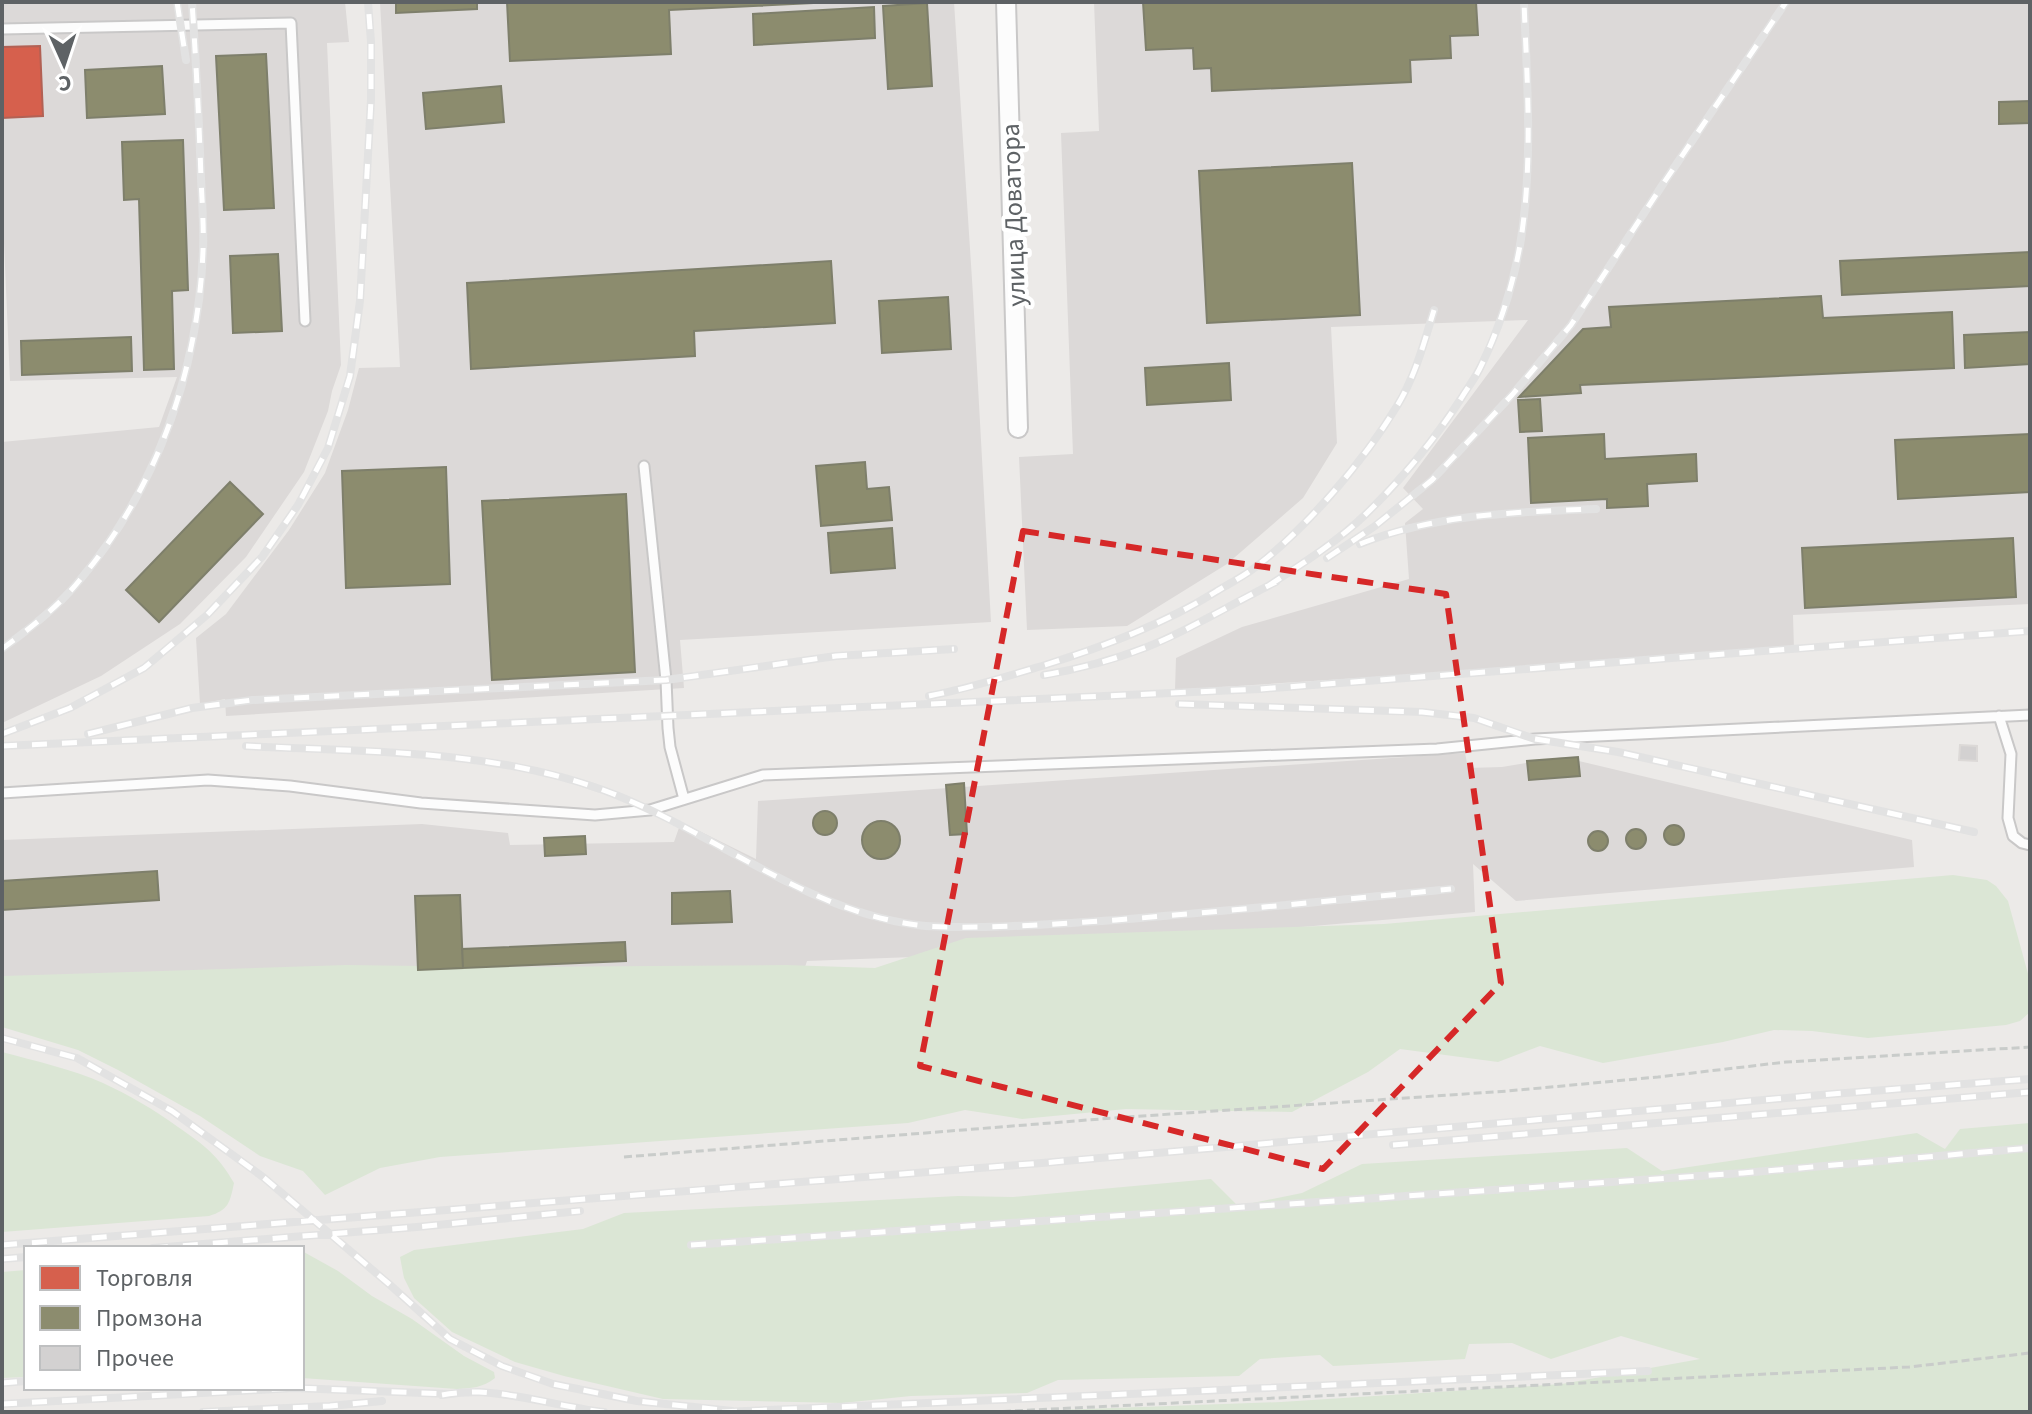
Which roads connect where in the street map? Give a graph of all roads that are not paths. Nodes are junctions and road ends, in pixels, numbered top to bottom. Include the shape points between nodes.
1 (1006, 2) edge
2 (2, 29) edge
3 (305, 321) dead end
4 (1018, 428) dead end
5 (644, 466) dead end
6 (2030, 715) edge
7 (1999, 716) junction
8 (2, 793) edge
9 (684, 799) junction
10 (2030, 845) edge

1 - 4 street, улица Доватора
2 - 3 lane via 291,23
5 - 9 lane via 670,747
6 - 7 lane
7 - 9 lane via 1535,739 1437,749 763,775
7 - 10 lane via 2011,754 2008,818 2013,836
8 - 9 lane via 208,780 595,815 650,810

